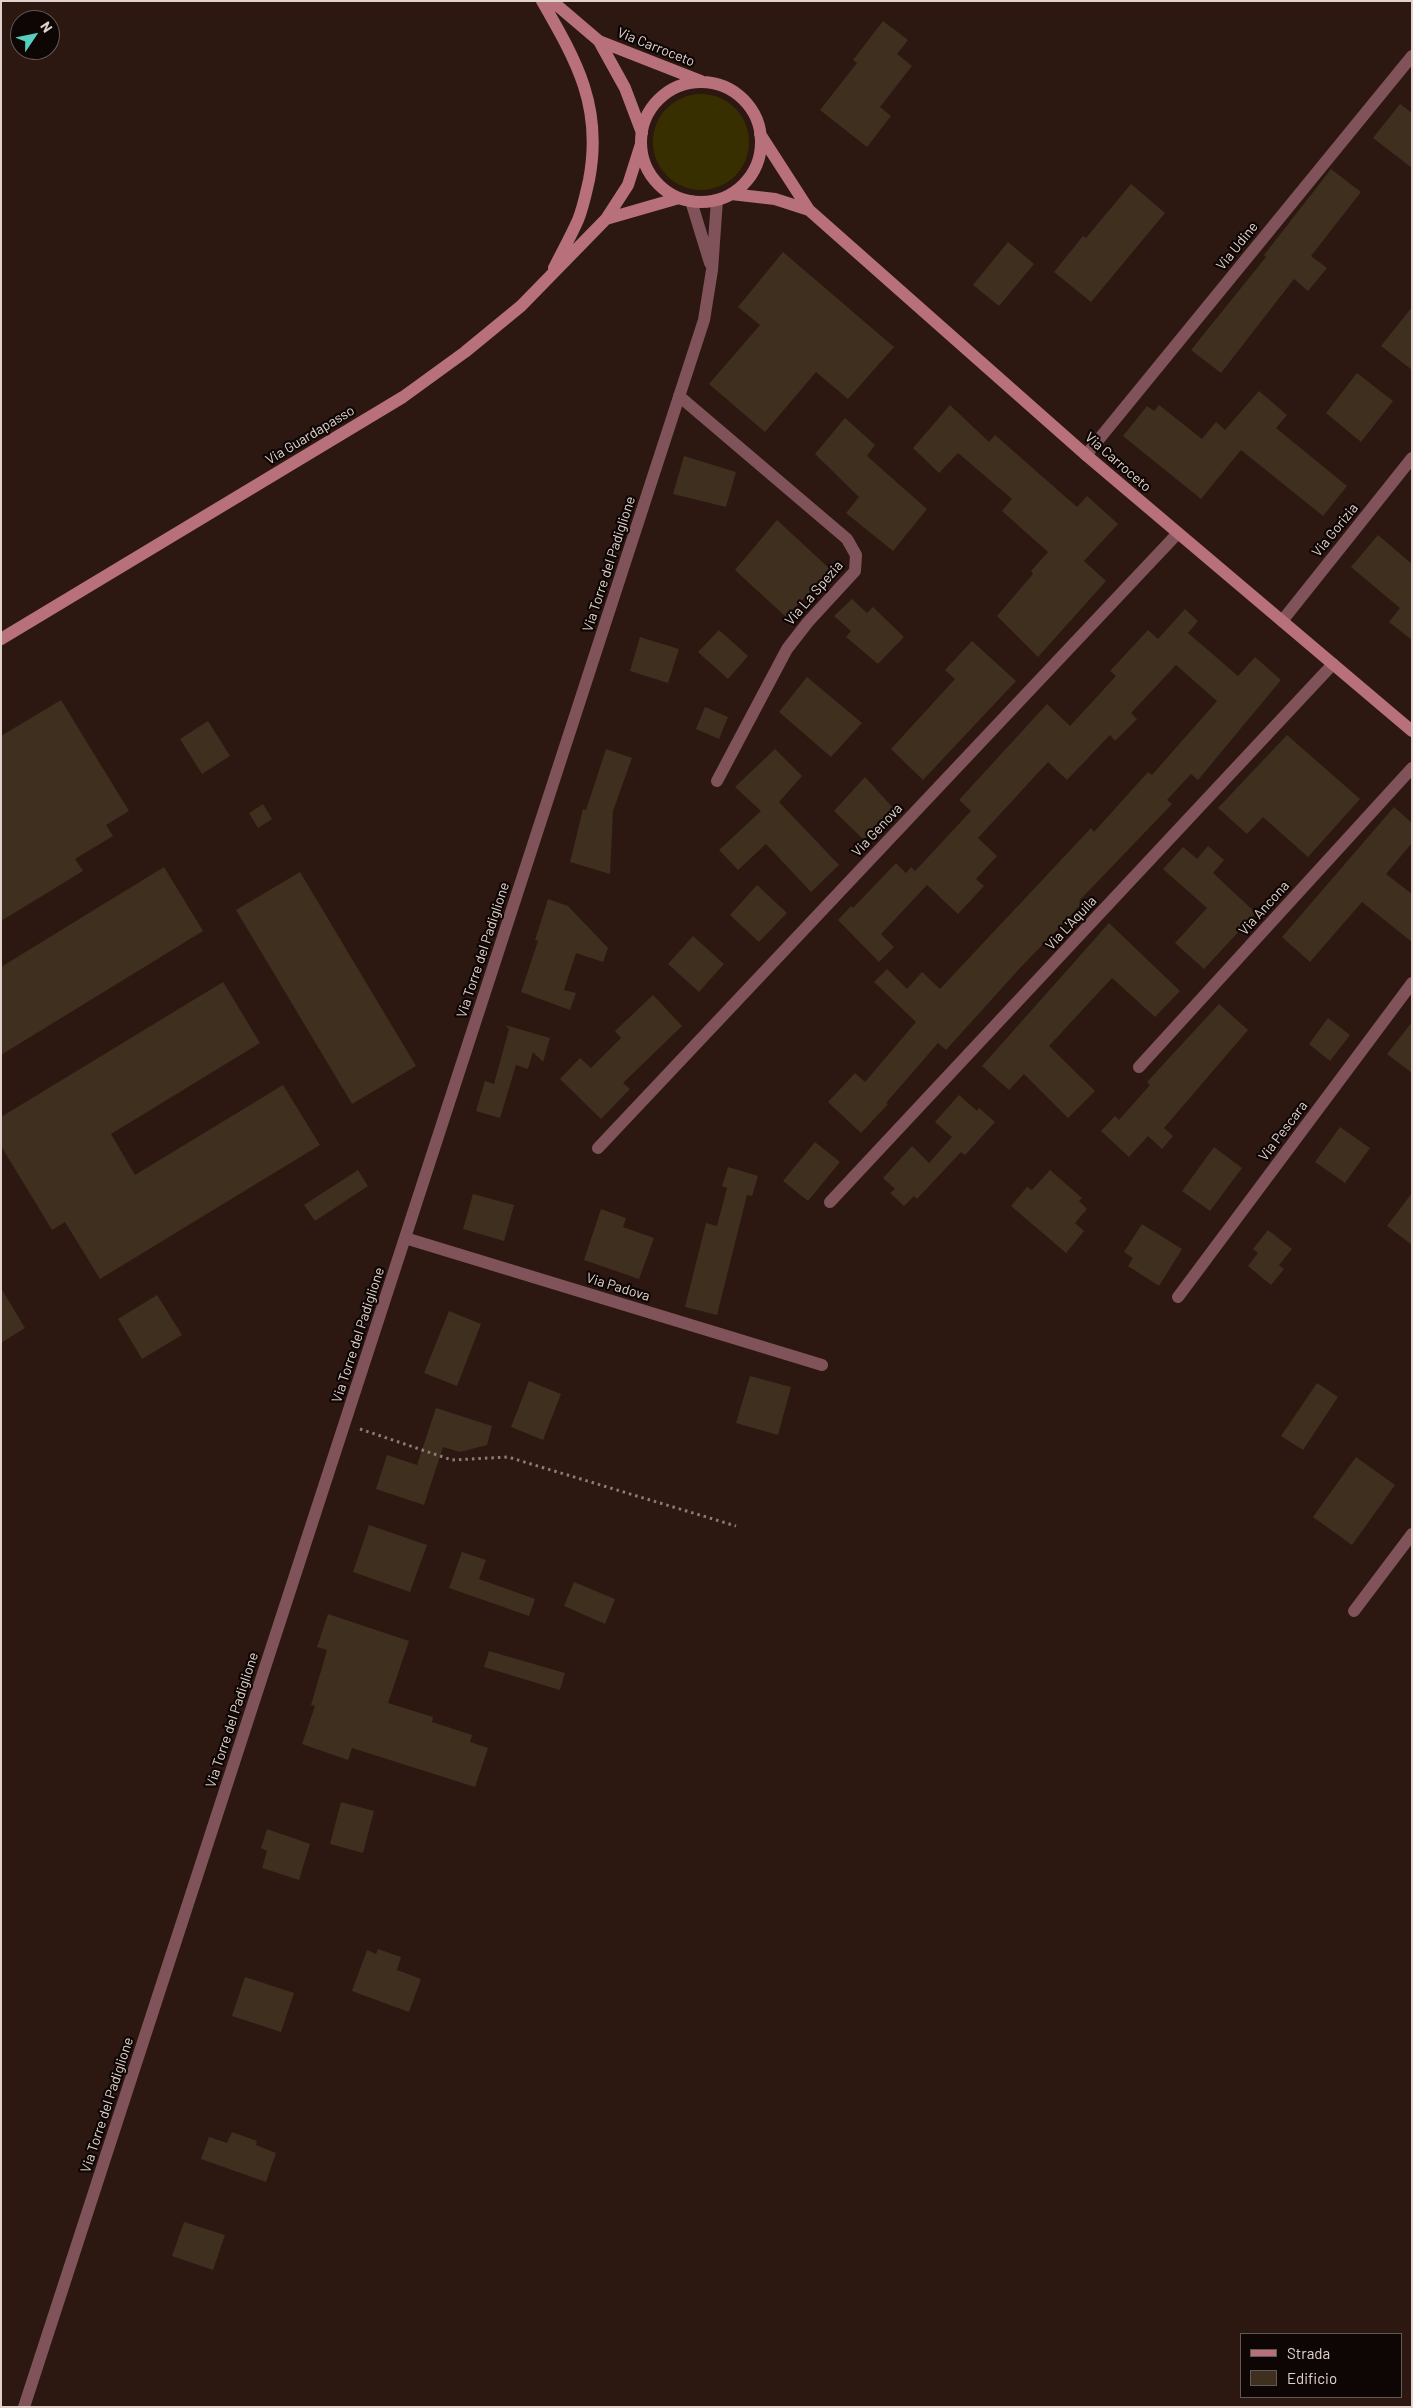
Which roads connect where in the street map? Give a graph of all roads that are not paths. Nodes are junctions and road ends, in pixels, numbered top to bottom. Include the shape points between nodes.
1 (542, 1) edge
2 (552, 1) edge
3 (599, 40) junction
4 (1412, 56) edge
5 (703, 82) junction
6 (760, 134) junction
7 (642, 139) junction
8 (732, 194) junction
9 (685, 199) junction
10 (717, 200) junction
11 (809, 210) junction
12 (606, 219) junction
13 (712, 270) junction
14 (548, 280) junction
15 (679, 396) junction
16 (1086, 455) junction
17 (1412, 458) edge
18 (1178, 533) junction
19 (1282, 620) junction
20 (1, 638) edge
21 (1334, 664) junction
22 (1412, 731) edge
23 (1412, 768) edge
24 (717, 781) dead end
25 (1412, 983) edge
26 (1139, 1067) dead end
27 (598, 1148) dead end
28 (830, 1202) dead end
29 (405, 1238) junction
30 (1178, 1297) dead end
31 (822, 1365) dead end
32 (1412, 1534) edge
33 (1354, 1611) dead end
34 (24, 2407) edge

1 - 14 street via 564,39 586,89 592,112 593,137 592,164 578,219
2 - 3 street, Via Carroceto
3 - 5 street, Via Carroceto
3 - 7 street, Via Carroceto via 625,88
4 - 16 street, Via Udine
5 - 6 street via 734,92 747,103
5 - 7 street via 675,88 662,96 653,107
6 - 8 street via 758,162 752,174
6 - 11 street, Via Carroceto
7 - 9 street via 645,161 652,177 664,189
7 - 12 street, Via Guardapasso via 628,185
8 - 10 street
8 - 11 street, Via Carroceto via 774,198
9 - 10 street
9 - 12 street
9 - 13 street, Via Torre del Padiglione
10 - 13 street, Via Torre del Padiglione
11 - 16 street, Via Carroceto
12 - 14 street, Via Guardapasso
13 - 15 street, Via Torre del Padiglione via 704,320
14 - 20 street, Via Guardapasso via 504,321 402,397
15 - 24 street, Via La Spezia via 847,539 857,562 852,575 787,649
15 - 29 street, Via Torre del Padiglione
16 - 18 street, Via Carroceto
17 - 19 street, Via Gorizia
18 - 19 street, Via Carroceto
18 - 27 street, Via Genova
19 - 21 street, Via Carroceto
21 - 22 street, Via Carroceto
21 - 28 street, Via L'Aquila
23 - 26 street, Via Ancona
25 - 30 street, Via Pescara
29 - 31 street, Via Padova
29 - 34 street, Via Torre del Padiglione
32 - 33 street

